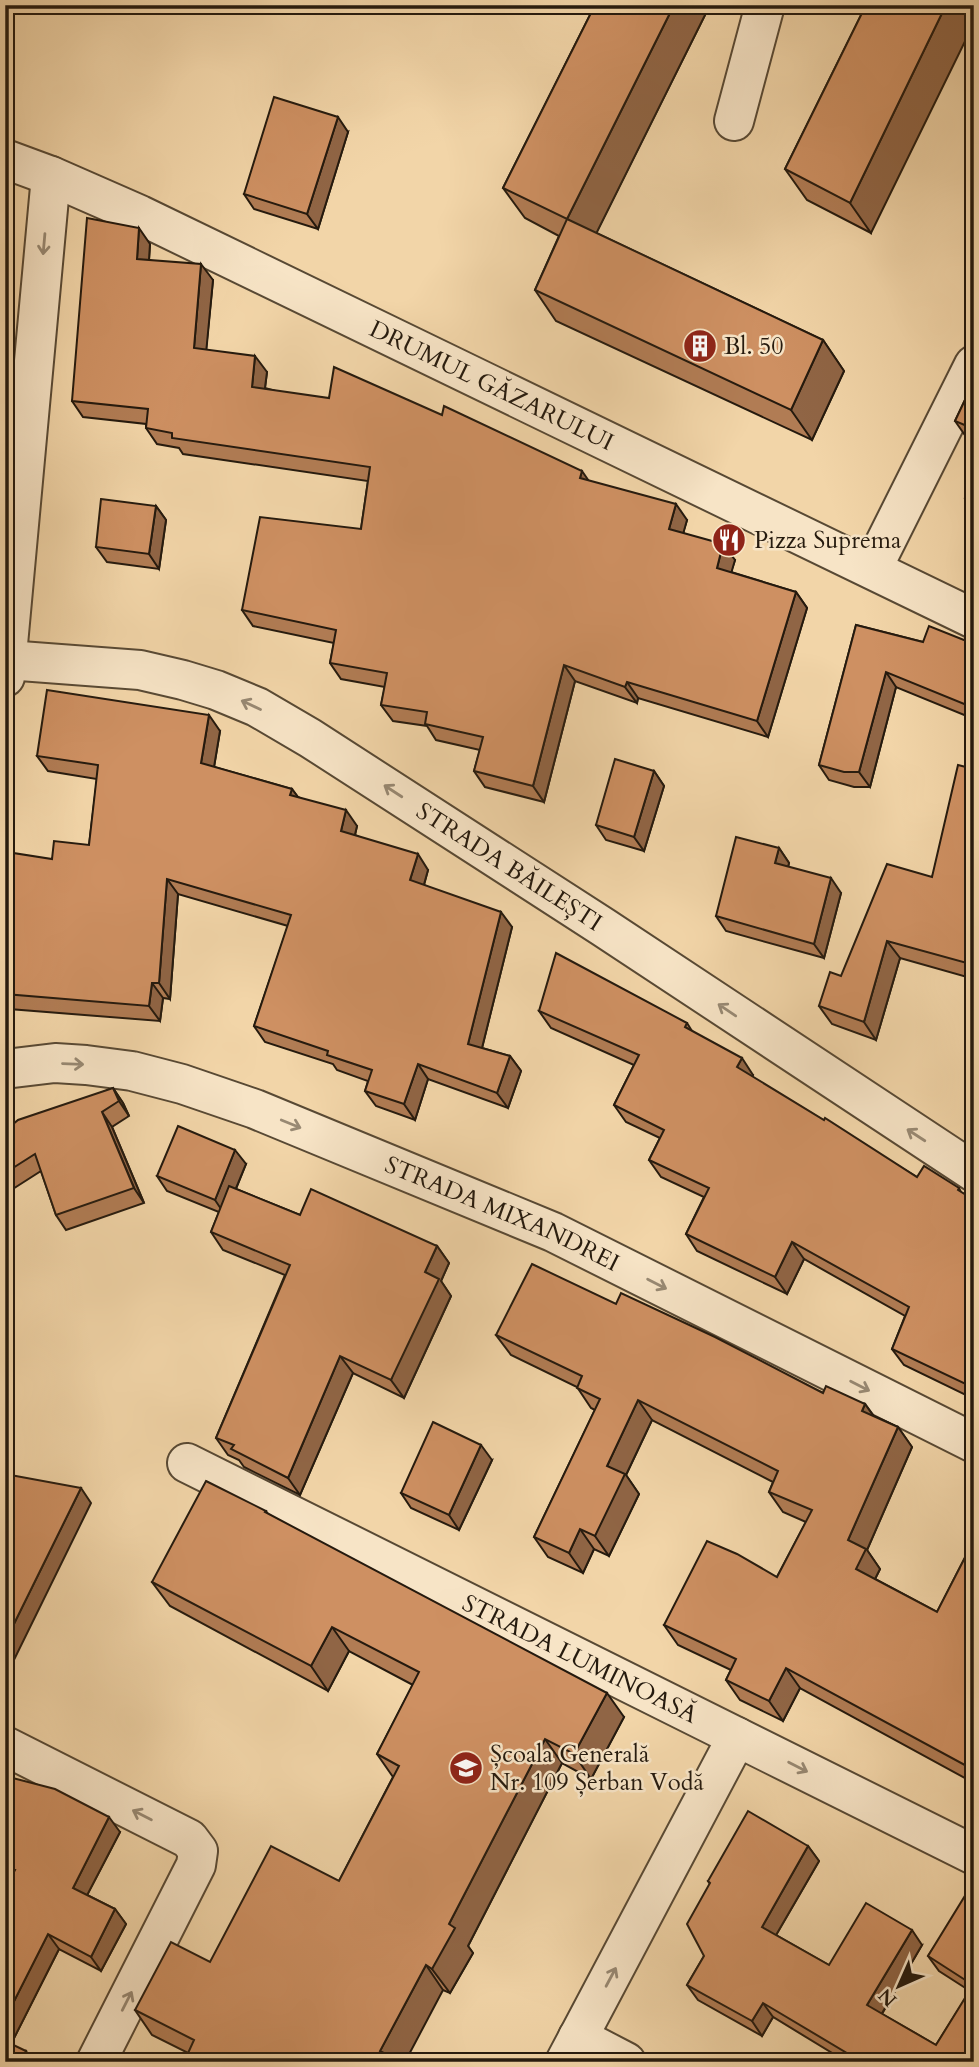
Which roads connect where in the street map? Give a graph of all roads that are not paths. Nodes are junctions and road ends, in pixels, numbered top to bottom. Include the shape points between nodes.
1 (765, 5) edge
2 (734, 121) dead end
3 (5, 159) edge
4 (51, 176) junction
5 (974, 365) edge
6 (872, 569) junction
7 (974, 619) edge
8 (6, 668) edge
9 (5, 1069) edge
10 (974, 1172) edge
11 (974, 1443) edge
12 (187, 1462) dead end
13 (737, 1737) junction
14 (5, 1746) edge
15 (974, 1856) edge
16 (572, 2049) edge
17 (96, 2062) edge
18 (626, 2062) edge

1 - 2 street
3 - 4 street, DRUMUL GĂZARULUI
4 - 6 street, DRUMUL GĂZARULUI
4 -> 8 street
5 - 6 street
6 - 7 street, DRUMUL GĂZARULUI
10 -> 8 street, STRADA BĂILEȘTI via 257,707 216,690 139,670
9 -> 11 street, STRADA MIXANDREI via 55,1063 132,1071 255,1109 553,1232
12 - 13 street, STRADA LUMINOASĂ
13 -> 15 street, STRADA LUMINOASĂ
16 -> 13 street
17 -> 14 street via 197,1865 198,1851 189,1839
16 - 18 street

